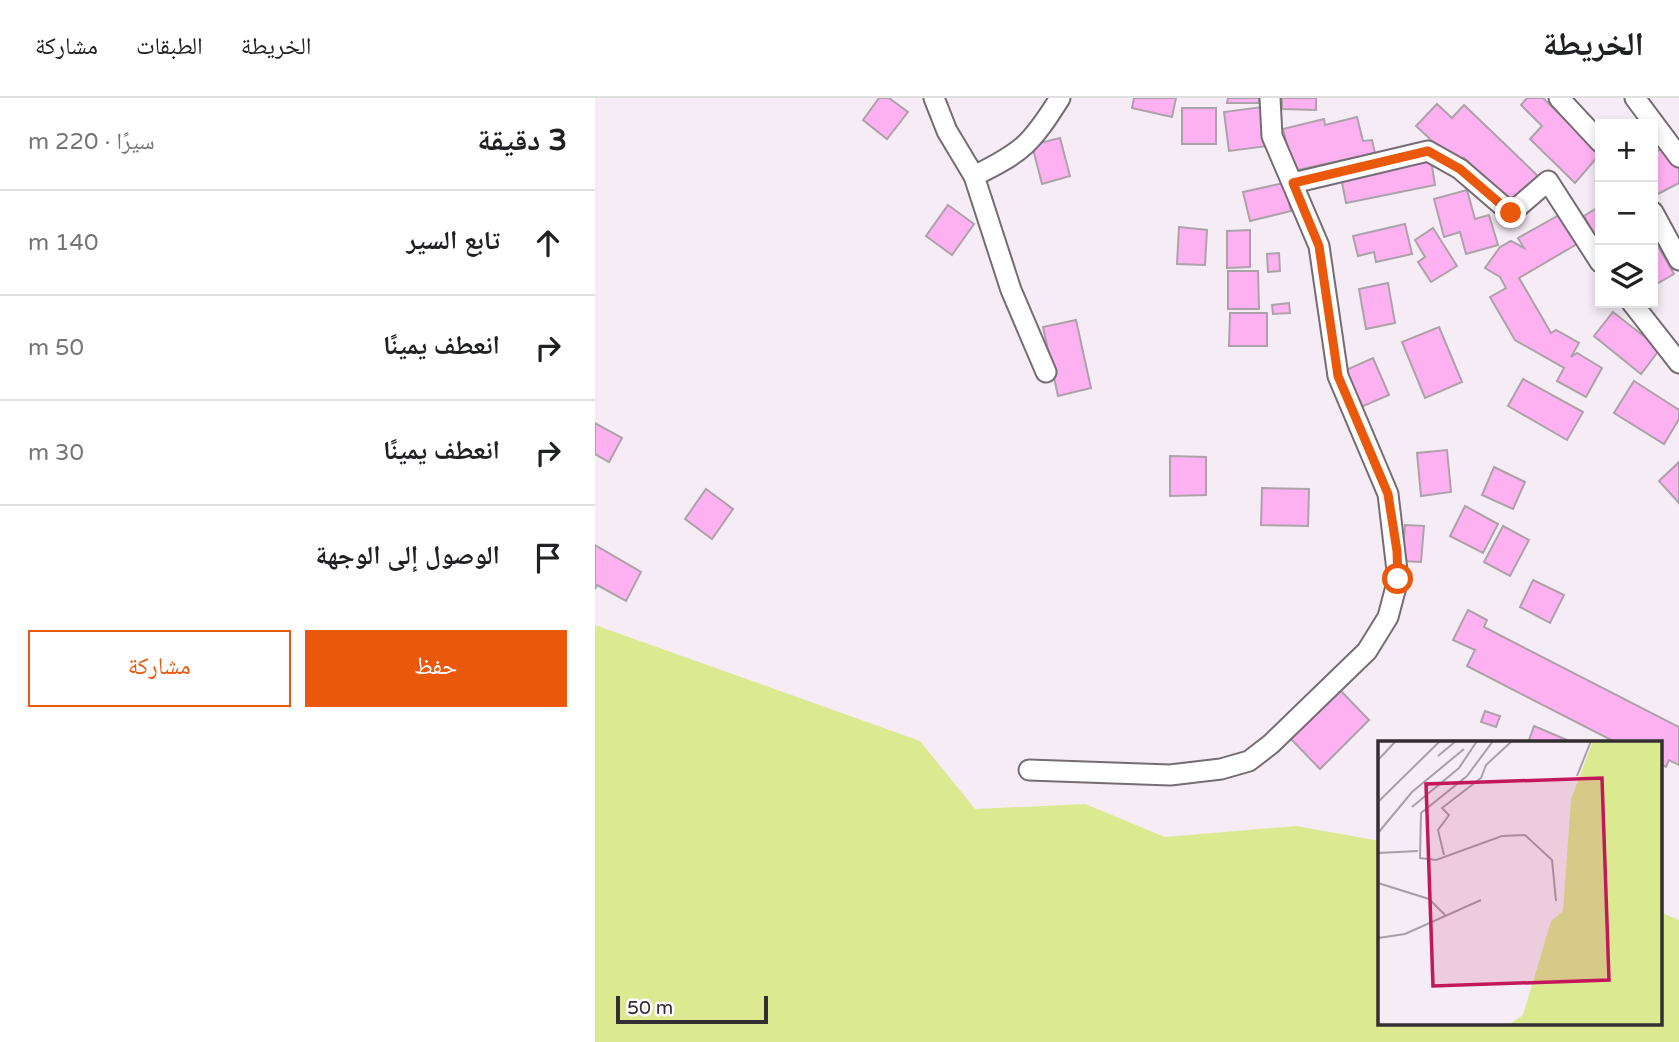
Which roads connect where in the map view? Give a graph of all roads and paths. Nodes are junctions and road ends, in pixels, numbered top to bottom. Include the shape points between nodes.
1 (934, 98) edge
2 (1060, 98) edge
3 (1270, 98) edge
4 (1559, 98) edge
5 (1635, 98) edge
6 (1595, 137) edge
7 (1679, 157) edge
8 (974, 176) junction
9 (1293, 183) junction
10 (1658, 221) edge
11 (1595, 254) edge
12 (1679, 260) edge
13 (1636, 308) edge
14 (1679, 363) edge
15 (1046, 372) dead end
16 (1029, 770) dead end

1 - 8 street
2 - 8 street via 1037,134 1014,156
3 - 9 street via 1272,135
4 - 6 street
5 - 7 street
8 - 15 street via 1011,290
9 - 11 street via 1428,151 1460,169 1511,213 1548,181
9 - 16 street via 1319,246 1338,376 1388,494 1398,579 1388,617 1367,651 1249,761 1170,775
10 - 12 street
13 - 14 street

